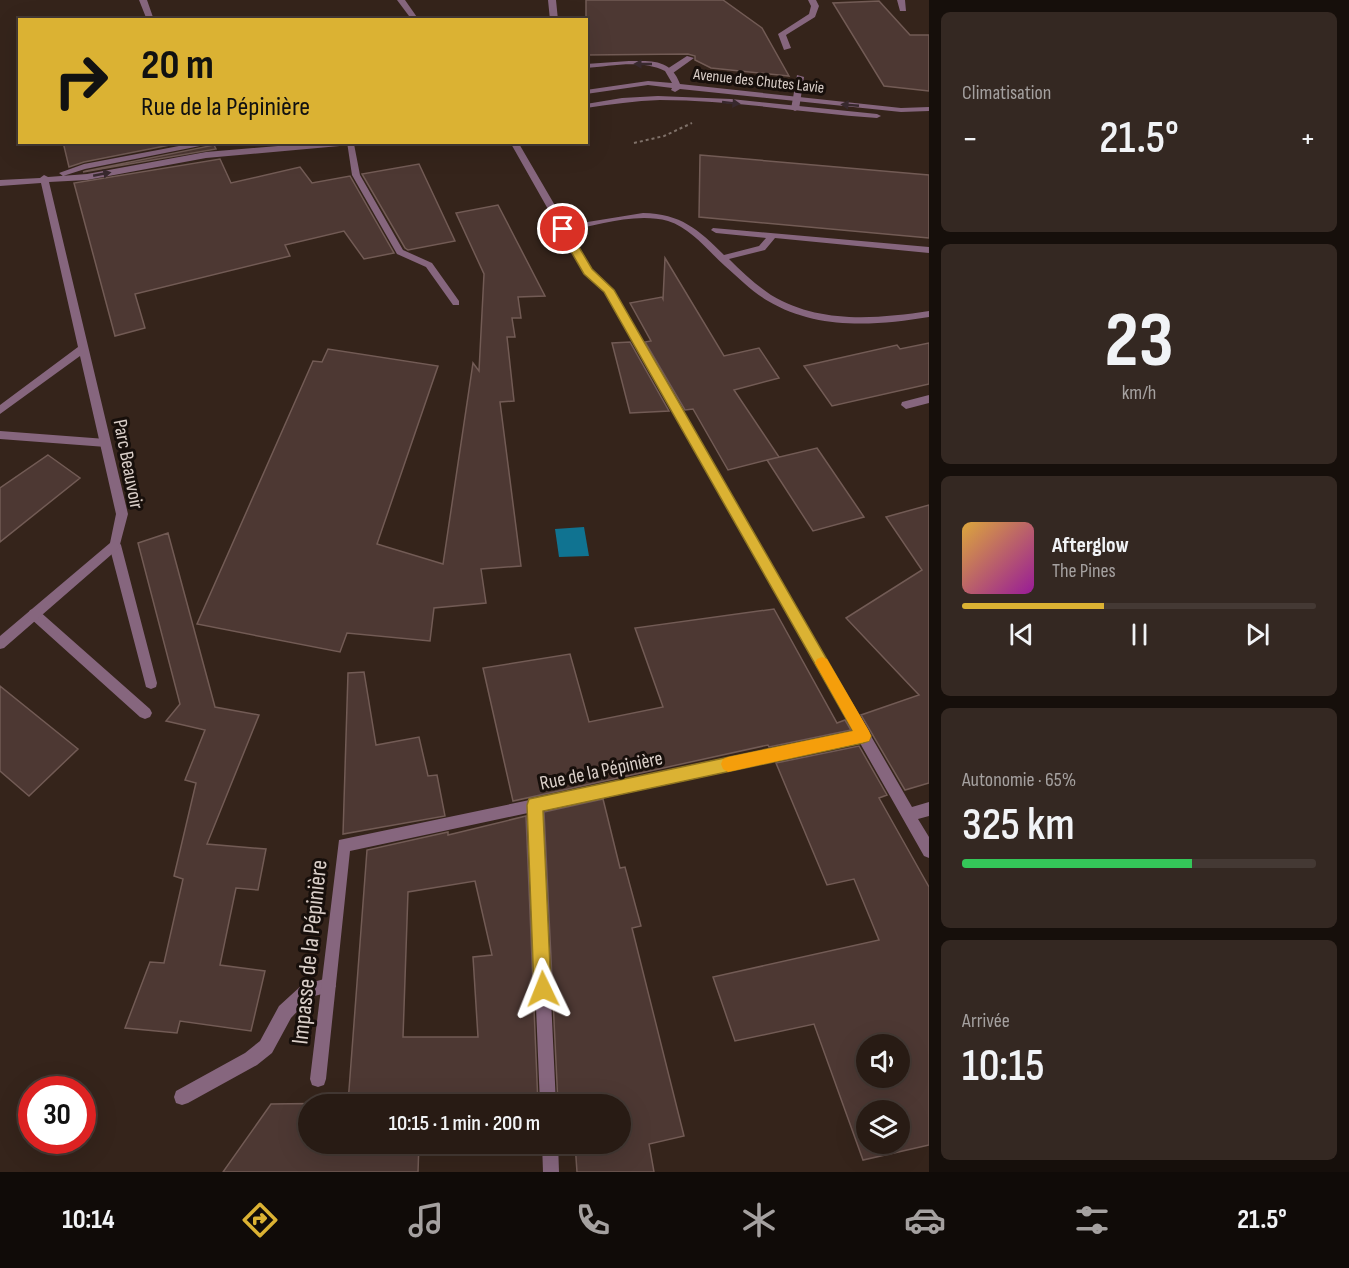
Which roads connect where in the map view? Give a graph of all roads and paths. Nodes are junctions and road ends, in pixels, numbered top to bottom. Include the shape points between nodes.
1 (143, 0) edge
2 (401, 0) edge
3 (552, 0) edge
4 (812, 0) edge
5 (901, 0) edge
6 (903, 9) dead end
7 (151, 18) edge
8 (414, 18) edge
9 (554, 18) edge
10 (787, 48) dead end
11 (690, 58) dead end
12 (588, 66) edge
13 (670, 71) junction
14 (800, 77) dead end
15 (677, 86) junction
16 (588, 92) edge
17 (673, 97) junction
18 (795, 105) junction
19 (588, 106) edge
20 (929, 109) edge
21 (929, 117) edge
22 (697, 120) dead end
23 (634, 143) dead end
24 (198, 144) edge
25 (203, 144) edge
26 (350, 144) joint
27 (515, 146) edge
28 (206, 155) junction
29 (44, 178) junction
30 (0, 183) edge
31 (563, 229) junction
32 (716, 230) dead end
33 (772, 236) junction
34 (929, 250) edge
35 (722, 258) junction
36 (456, 303) dead end
37 (929, 314) edge
38 (84, 348) junction
39 (929, 399) edge
40 (906, 405) dead end
41 (0, 410) edge
42 (0, 435) edge
43 (106, 443) junction
44 (115, 544) junction
45 (34, 614) junction
46 (0, 644) edge
47 (151, 683) dead end
48 (145, 713) dead end
49 (863, 736) junction
50 (535, 805) junction
51 (929, 809) edge
52 (909, 815) junction
53 (929, 851) edge
54 (328, 986) junction
55 (318, 1079) dead end
56 (548, 1094) edge
57 (182, 1096) dead end
58 (550, 1154) edge
59 (551, 1172) edge

1 - 7 street
2 - 8 street
3 - 9 street
4 - 10 street via 812,15 783,34
5 - 6 street
11 - 13 street
13 -> 12 street via 650,64
13 - 15 street
14 - 18 street
15 - 16 street, Avenue des Chutes Lavie via 648,83
15 - 17 street
15 - 18 street, Avenue des Chutes Lavie
17 -> 18 street, Avenue des Chutes Lavie
17 - 19 street, Avenue des Chutes Lavie
20 -> 18 street, Avenue des Chutes Lavie
18 - 21 street, Avenue des Chutes Lavie via 870,115
22 - 23 path via 672,134
24 - 29 street
25 - 28 street
26 - 28 street
26 - 36 street via 356,175 400,252 429,265
27 - 31 street
29 -> 28 street via 87,177
29 - 30 street
29 - 38 street, Parc Beauvoir
31 - 35 street via 651,216 669,219 687,228
31 - 49 street via 588,271 608,290
32 - 33 street
33 - 34 street
33 - 35 street via 762,248
35 - 37 street via 755,288 801,311 856,322 886,322
38 - 41 street
38 - 43 street, Parc Beauvoir
39 - 40 street
42 - 43 street
43 - 44 street, Parc Beauvoir via 122,514
44 - 45 street
44 - 47 street
45 - 46 street
45 - 48 street
49 - 50 street, Rue de la Pépinière
49 - 52 street
50 - 54 street, Impasse de la Pépinière via 344,845
50 - 56 street, Rue de la Pépinière
51 - 52 street
52 - 53 street
54 - 55 street, Impasse de la Pépinière
54 - 57 street via 307,990 285,1012 266,1047 251,1059
58 - 59 street

